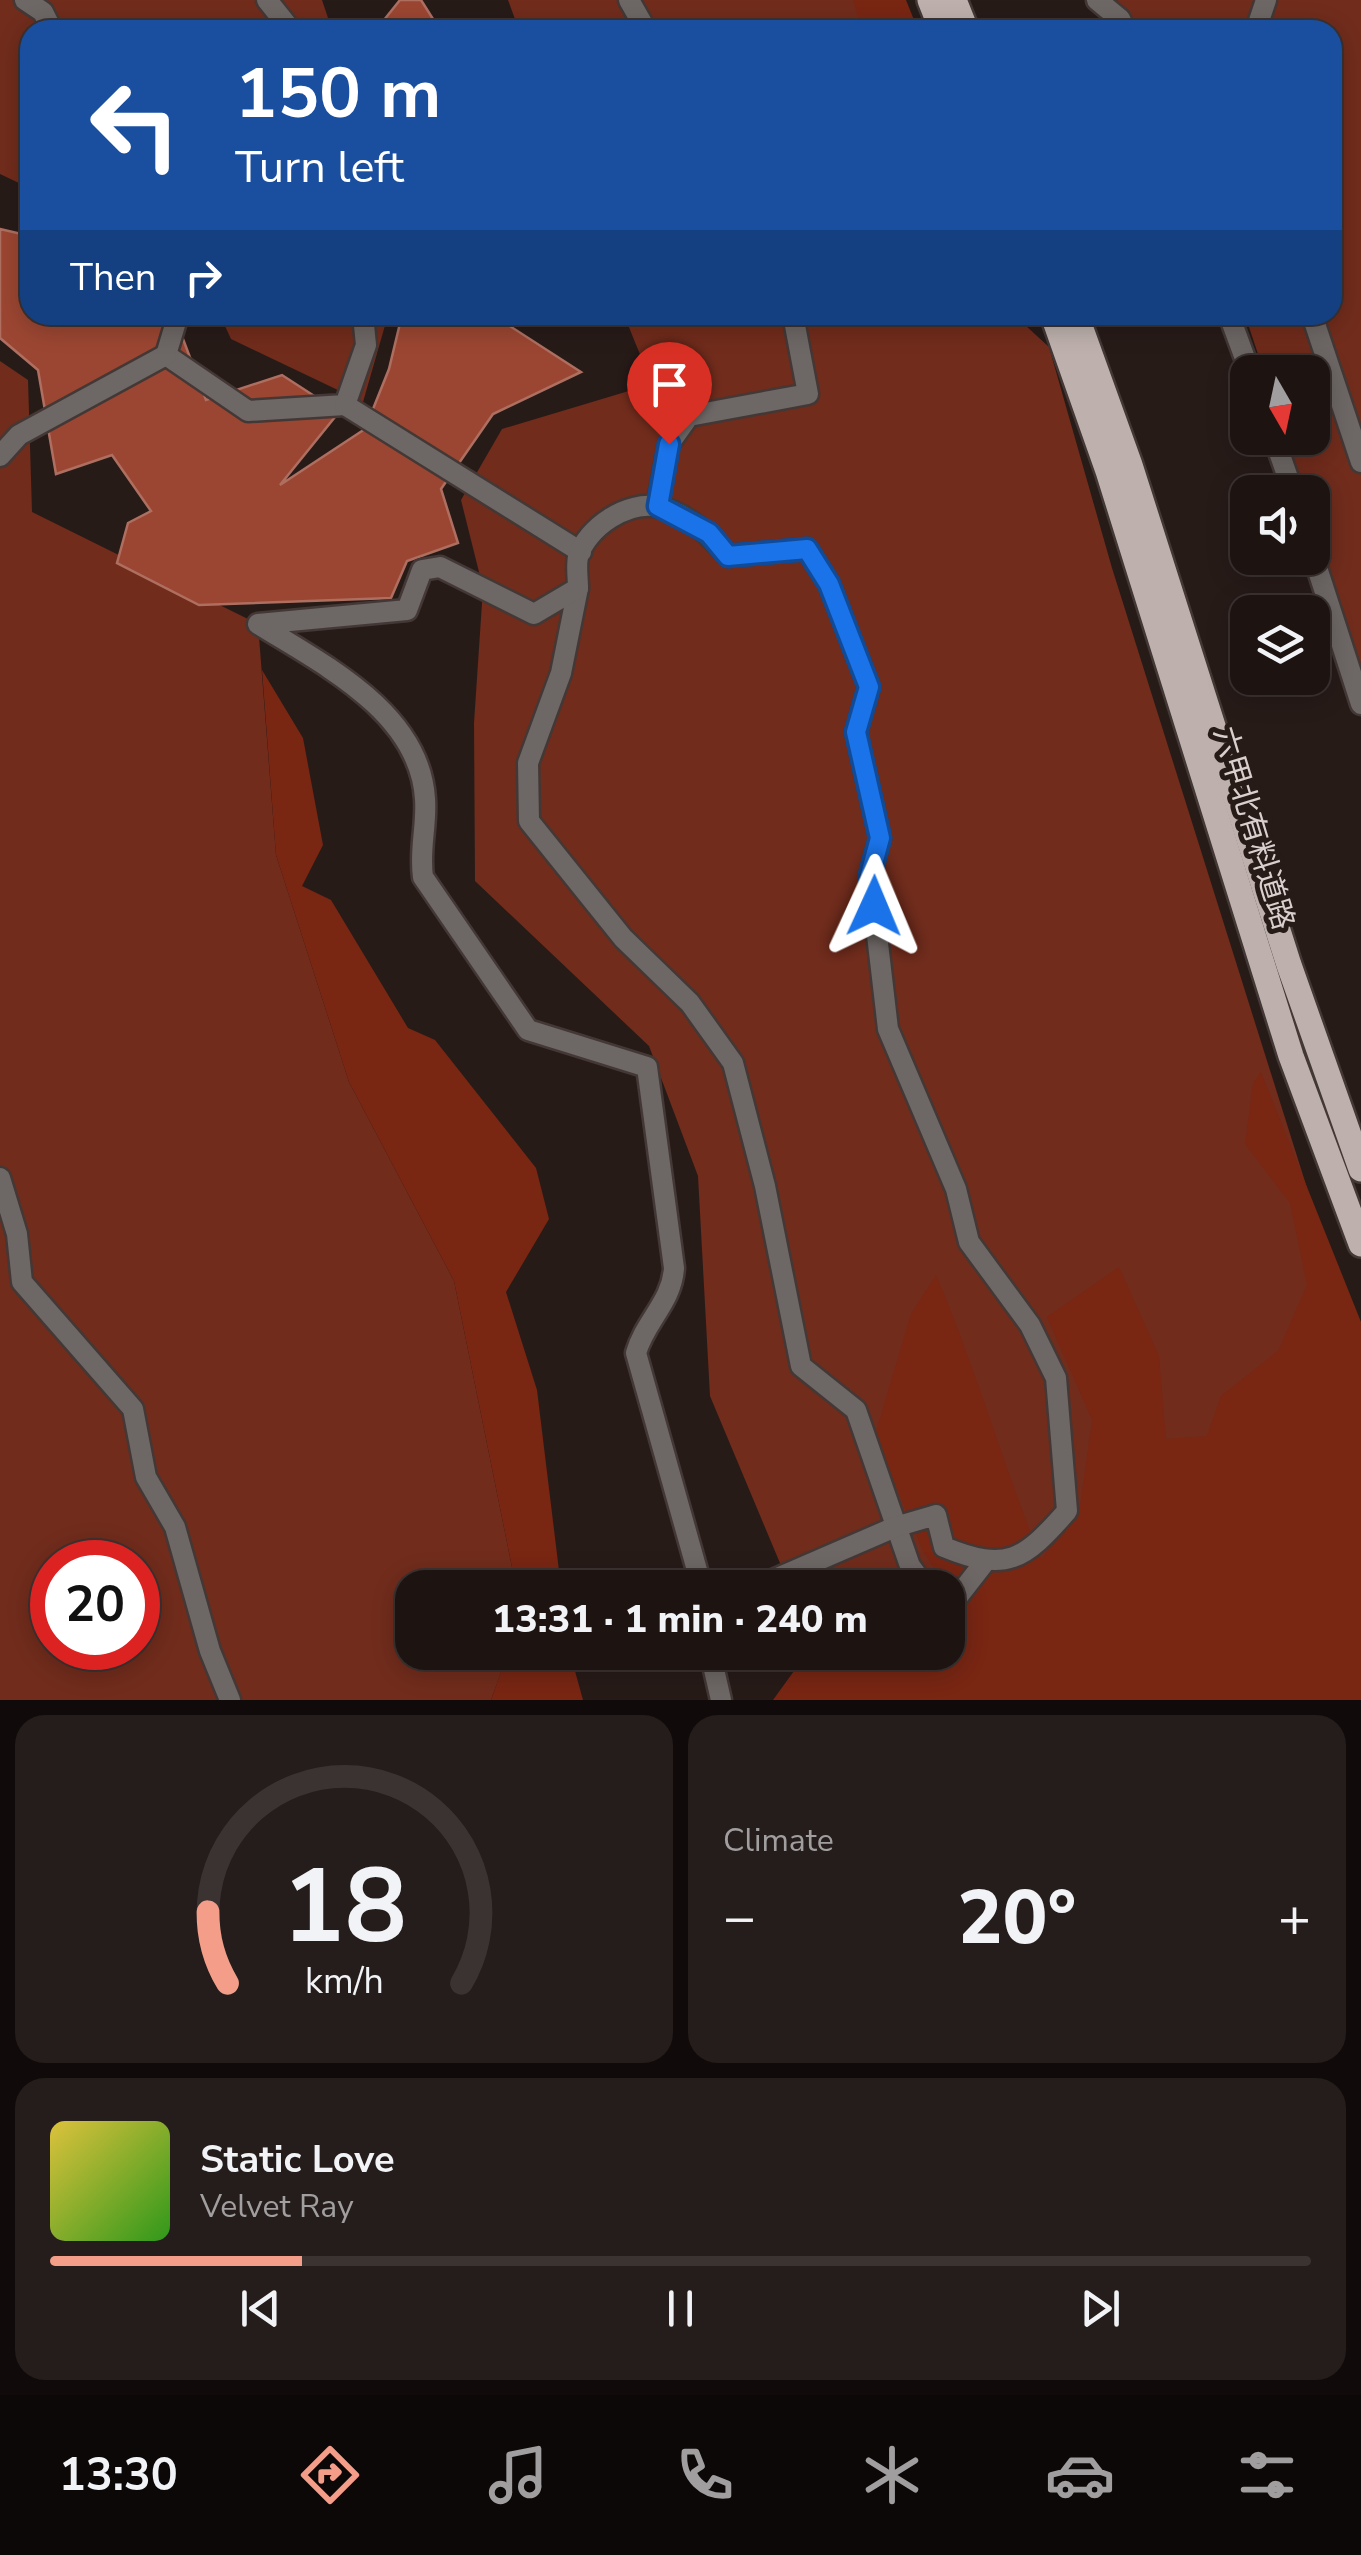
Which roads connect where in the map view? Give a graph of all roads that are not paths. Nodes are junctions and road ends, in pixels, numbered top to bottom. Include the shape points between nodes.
1 (25, 0) edge
2 (266, 0) edge
3 (1097, 0) edge
4 (47, 20) edge
5 (283, 20) edge
6 (1121, 20) edge
7 (175, 325) edge
8 (365, 325) edge
9 (795, 325) edge
10 (1057, 325) edge
11 (1080, 325) edge
12 (1233, 325) edge
13 (1315, 325) edge
14 (166, 354) junction
15 (1244, 355) edge
16 (345, 405) junction
17 (0, 456) edge
18 (1361, 462) edge
19 (658, 506) junction
20 (581, 552) junction
21 (1319, 575) edge
22 (578, 588) junction
23 (1361, 704) edge
24 (1289, 965) junction
25 (1361, 1129) edge
26 (1361, 1169) edge
27 (0, 1178) edge
28 (1361, 1244) edge
29 (895, 1527) junction
30 (984, 1563) junction
31 (697, 1570) edge
32 (796, 1570) edge
33 (913, 1570) edge
34 (965, 1587) edge
35 (714, 1670) edge
36 (230, 1700) edge
37 (721, 1700) edge

1 - 4 street
2 - 5 street
3 - 6 street
7 - 14 street
8 - 16 street via 366,345
9 - 19 street via 808,394 689,416 669,444
10 - 28 main road, 六甲北有料道路 via 1308,1107
11 - 24 main road, 六甲北有料道路
12 - 15 street
13 - 18 street
14 - 16 street via 248,411
14 - 17 street via 19,435
16 - 20 street
19 - 20 street via 616,512
19 - 30 street via 709,533 728,556 807,549 829,584 869,687 856,732 880,838 870,875 888,1029 956,1189 968,1242 1030,1325 1056,1378 1067,1512 1033,1550
20 - 22 street
21 - 23 street
22 - 29 street via 561,674 528,762 529,821 623,938 690,1003 733,1064 801,1366 856,1410
22 - 31 street via 534,614 440,567 422,570 406,610 258,624 345,679 407,743 426,798 419,848 423,876 528,1030 648,1067 674,1268 673,1289 636,1353
24 - 25 main road
24 - 26 main road, 六甲北有料道路
27 - 36 street via 17,1234 22,1282 133,1408 146,1477 174,1527
29 - 30 street via 936,1515 944,1547
29 - 32 street
29 - 33 street
30 - 34 street
35 - 37 street

